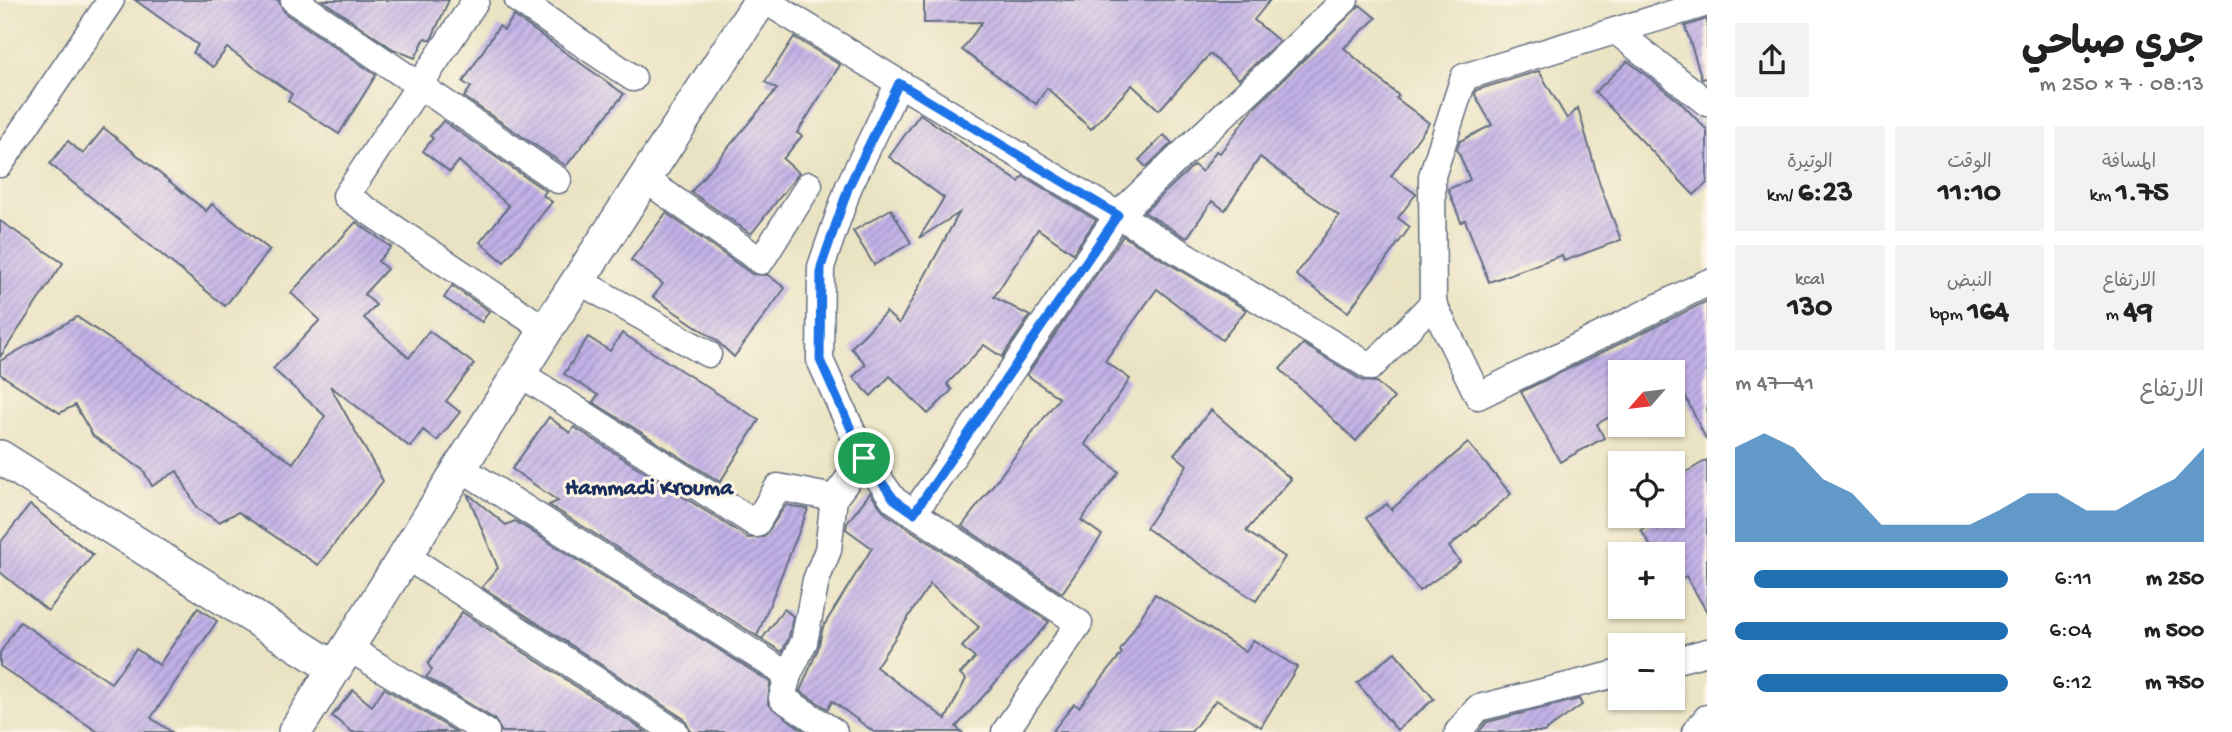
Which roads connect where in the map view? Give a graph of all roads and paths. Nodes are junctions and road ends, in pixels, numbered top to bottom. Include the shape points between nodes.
1 (111, 0) edge
2 (294, 0) edge
3 (475, 0) edge
4 (518, 0) edge
5 (762, 0) edge
6 (1345, 0) edge
7 (1707, 3) edge
8 (1616, 31) junction
9 (634, 78) dead end
10 (899, 83) junction
11 (419, 85) junction
12 (1707, 103) edge
13 (0, 164) edge
14 (645, 179) junction
15 (558, 180) dead end
16 (809, 185) dead end
17 (1118, 215) junction
18 (579, 281) junction
19 (1707, 282) edge
20 (1433, 303) junction
21 (546, 330) junction
22 (708, 354) dead end
23 (519, 373) junction
24 (0, 457) edge
25 (864, 458) junction
26 (461, 468) junction
27 (834, 498) junction
28 (914, 513) junction
29 (406, 556) junction
30 (1707, 652) edge
31 (340, 658) junction
32 (1685, 658) edge
33 (788, 674) junction
34 (1608, 676) edge
35 (1707, 718) edge
36 (298, 731) edge
37 (486, 732) edge
38 (675, 732) edge
39 (834, 732) edge
40 (1005, 732) edge
41 (1458, 732) edge
42 (1695, 732) edge

1 - 13 street
2 - 11 street
3 - 11 street
4 - 9 street
5 - 10 street
5 - 14 street
6 - 17 street
7 - 8 street
8 - 12 street
8 - 20 street via 1464,77 1432,176
10 - 17 street
10 - 25 street via 849,186 821,267 820,360
11 - 15 street
11 - 21 street via 346,196
14 - 16 street via 761,261
14 - 18 street
17 - 20 street via 1371,367
17 - 28 street
18 - 21 street
18 - 22 street
19 - 20 street via 1478,396
21 - 23 street
23 - 26 street
23 - 27 street via 756,524 778,487
24 - 31 street
25 - 27 street
25 - 28 street via 894,499
26 - 29 street
26 - 33 street
27 - 33 street via 828,550 816,580 804,642
28 - 40 street via 1079,623
29 - 31 street
29 - 38 street
30 - 32 street
31 - 36 street
31 - 37 street
33 - 39 street via 782,698
34 - 41 street via 1478,708
35 - 42 street

